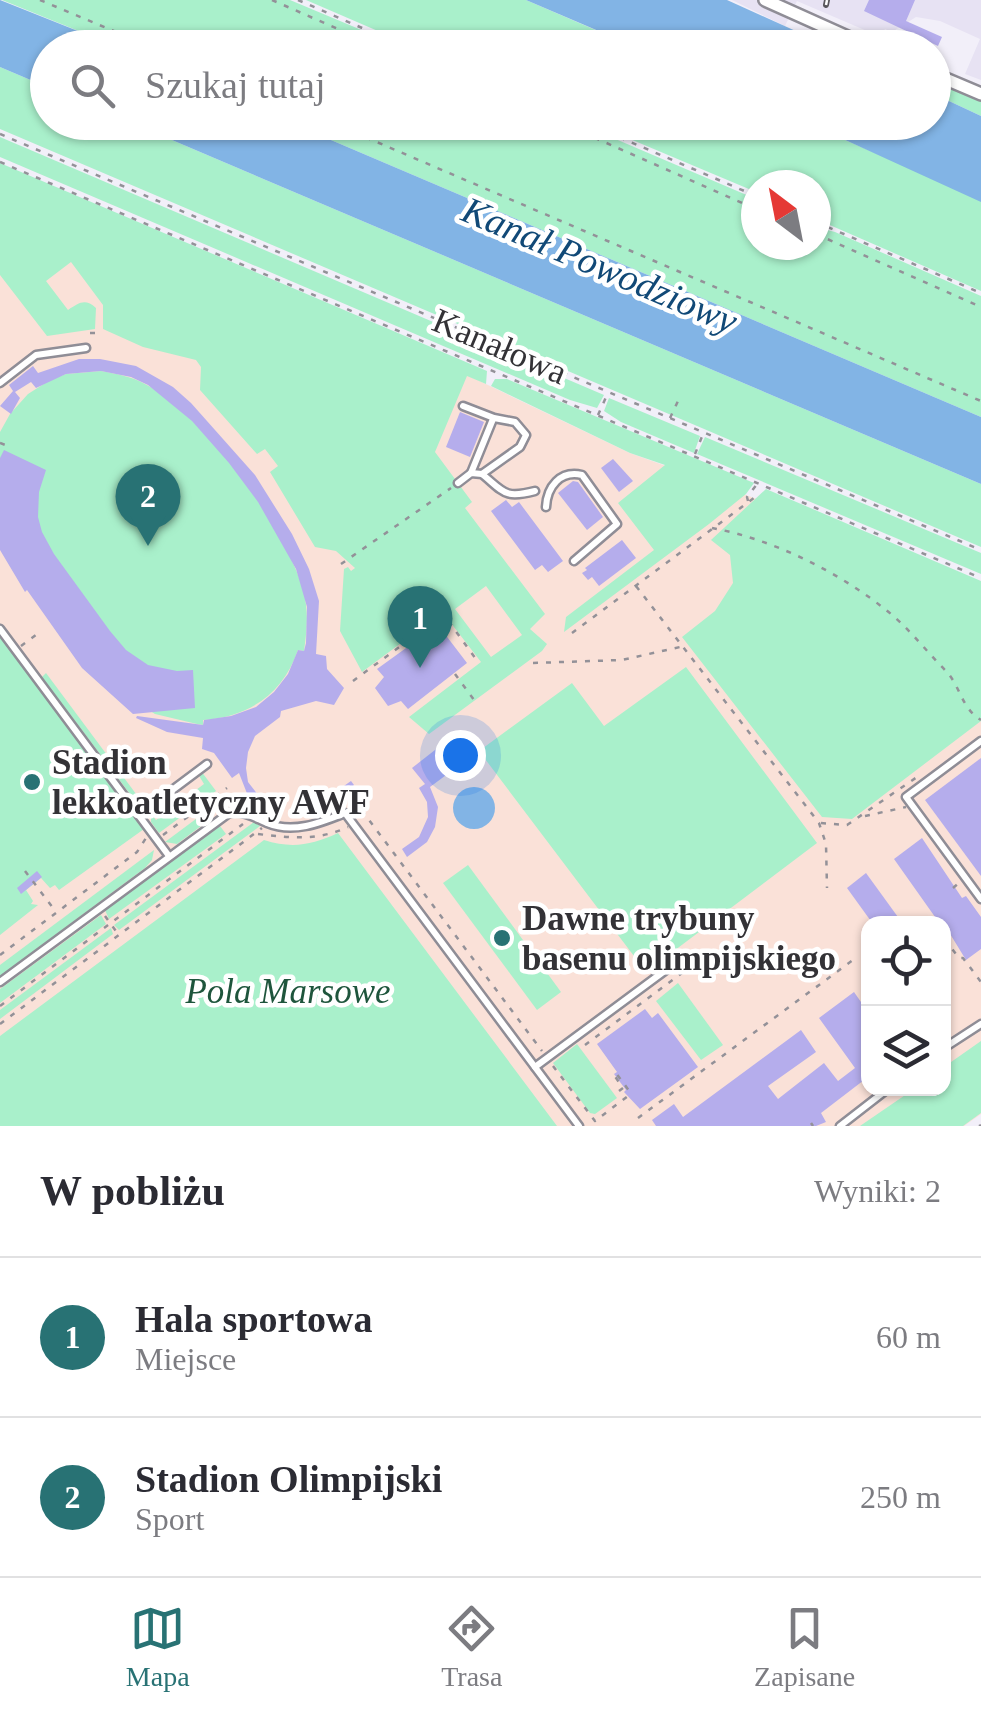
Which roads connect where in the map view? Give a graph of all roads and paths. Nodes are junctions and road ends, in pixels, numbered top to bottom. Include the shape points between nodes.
1 (40, 0) edge
2 (272, 0) edge
3 (298, 0) edge
4 (765, 0) edge
5 (111, 30) edge
6 (340, 30) edge
7 (367, 30) edge
8 (832, 30) edge
9 (951, 81) edge
10 (981, 94) edge
11 (0, 134) edge
12 (372, 140) edge
13 (600, 140) edge
14 (626, 140) edge
15 (0, 162) edge
16 (741, 190) edge
17 (741, 202) edge
18 (831, 228) edge
19 (831, 241) edge
20 (981, 293) edge
21 (981, 306) edge
22 (90, 333) dead end
23 (100, 333) dead end
24 (86, 348) dead end
25 (0, 383) edge
26 (608, 394) junction
27 (678, 401) dead end
28 (981, 401) edge
29 (463, 406) dead end
30 (598, 415) junction
31 (494, 418) junction
32 (669, 420) junction
33 (704, 434) junction
34 (0, 443) edge
35 (11, 446) dead end
36 (694, 456) junction
37 (471, 474) junction
38 (482, 474) junction
39 (758, 482) junction
40 (458, 483) joint
41 (535, 491) dead end
42 (754, 498) dead end
43 (748, 502) junction
44 (546, 507) dead end
45 (712, 528) junction
46 (981, 550) edge
47 (574, 561) dead end
48 (341, 564) dead end
49 (981, 578) edge
50 (636, 586) junction
51 (0, 629) edge
52 (572, 633) dead end
53 (36, 635) dead end
54 (461, 639) junction
55 (453, 645) dead end
56 (683, 647) junction
57 (16, 650) junction
58 (478, 662) dead end
59 (533, 663) dead end
60 (455, 674) dead end
61 (353, 681) dead end
62 (476, 704) dead end
63 (981, 720) edge
64 (981, 742) edge
65 (207, 764) dead end
66 (930, 768) dead end
67 (227, 788) dead end
68 (354, 800) dead end
69 (912, 804) junction
70 (139, 816) junction
71 (254, 816) junction
72 (862, 816) junction
73 (819, 822) junction
74 (266, 823) junction
75 (150, 831) junction
76 (157, 840) junction
77 (137, 852) junction
78 (169, 856) junction
79 (25, 871) dead end
80 (962, 881) dead end
81 (827, 888) dead end
82 (953, 888) dead end
83 (980, 894) edge
84 (100, 908) junction
85 (57, 913) junction
86 (110, 924) junction
87 (119, 935) junction
88 (951, 947) edge
89 (0, 955) edge
90 (678, 960) dead end
91 (853, 960) dead end
92 (686, 970) dead end
93 (0, 982) edge
94 (981, 982) edge
95 (0, 1006) edge
96 (0, 1024) edge
97 (981, 1024) edge
98 (951, 1043) edge
99 (585, 1045) dead end
100 (547, 1058) junction
101 (535, 1067) junction
102 (618, 1091) dead end
103 (879, 1096) edge
104 (638, 1118) dead end
105 (596, 1124) edge
106 (579, 1126) edge
107 (840, 1126) edge

1 - 5 path
2 - 6 path
3 - 7 path
4 - 8 street
9 - 10 street
11 - 26 path
12 - 28 path
13 - 17 path
14 - 16 path
15 - 30 path, Kanałowa
18 - 20 path
19 - 21 path
22 - 23 path
24 - 25 lane via 36,354
26 - 30 path
26 - 32 path
27 - 32 path
29 - 31 lane
30 - 36 path, Kanałowa
31 - 37 lane
31 - 38 lane via 522,427 525,440
32 - 33 path
33 - 36 path
33 - 46 path
34 - 35 path
36 - 39 path, Kanałowa
37 - 38 lane
37 - 40 lane
38 - 41 lane via 500,492
39 - 43 path
39 - 49 path, Kanałowa
40 - 48 path
42 - 43 path
43 - 45 path
44 - 47 lane via 559,479 574,473 618,524
45 - 50 path
45 - 63 path via 795,557 888,612 956,682 963,703
50 - 52 path
50 - 56 path
51 - 57 lane
53 - 57 path
54 - 55 path
54 - 58 path
54 - 61 path via 447,620 436,620
56 - 59 path via 622,660
56 - 73 path
57 - 70 lane
60 - 62 path
64 - 69 lane via 906,797
65 - 70 lane
66 - 72 path
67 - 76 path
68 - 100 path
69 - 72 path
69 - 83 lane
70 - 75 lane
71 - 74 lane
71 - 78 lane via 229,813
71 - 86 path
72 - 73 path via 847,824
73 - 81 path
74 - 87 path
74 - 101 lane via 302,827 345,813
75 - 76 lane
75 - 77 path
76 - 77 path
76 - 78 lane
77 - 85 path
78 - 84 lane
79 - 85 path
80 - 82 path
84 - 86 path
84 - 93 lane
85 - 89 path
86 - 87 path
86 - 95 path
87 - 96 path
88 - 94 path
90 - 100 lane
91 - 104 path
92 - 99 path
97 - 98 lane
100 - 101 lane
100 - 105 path
101 - 106 lane
102 - 105 path via 623,1088 616,1073 632,1093
103 - 107 lane

